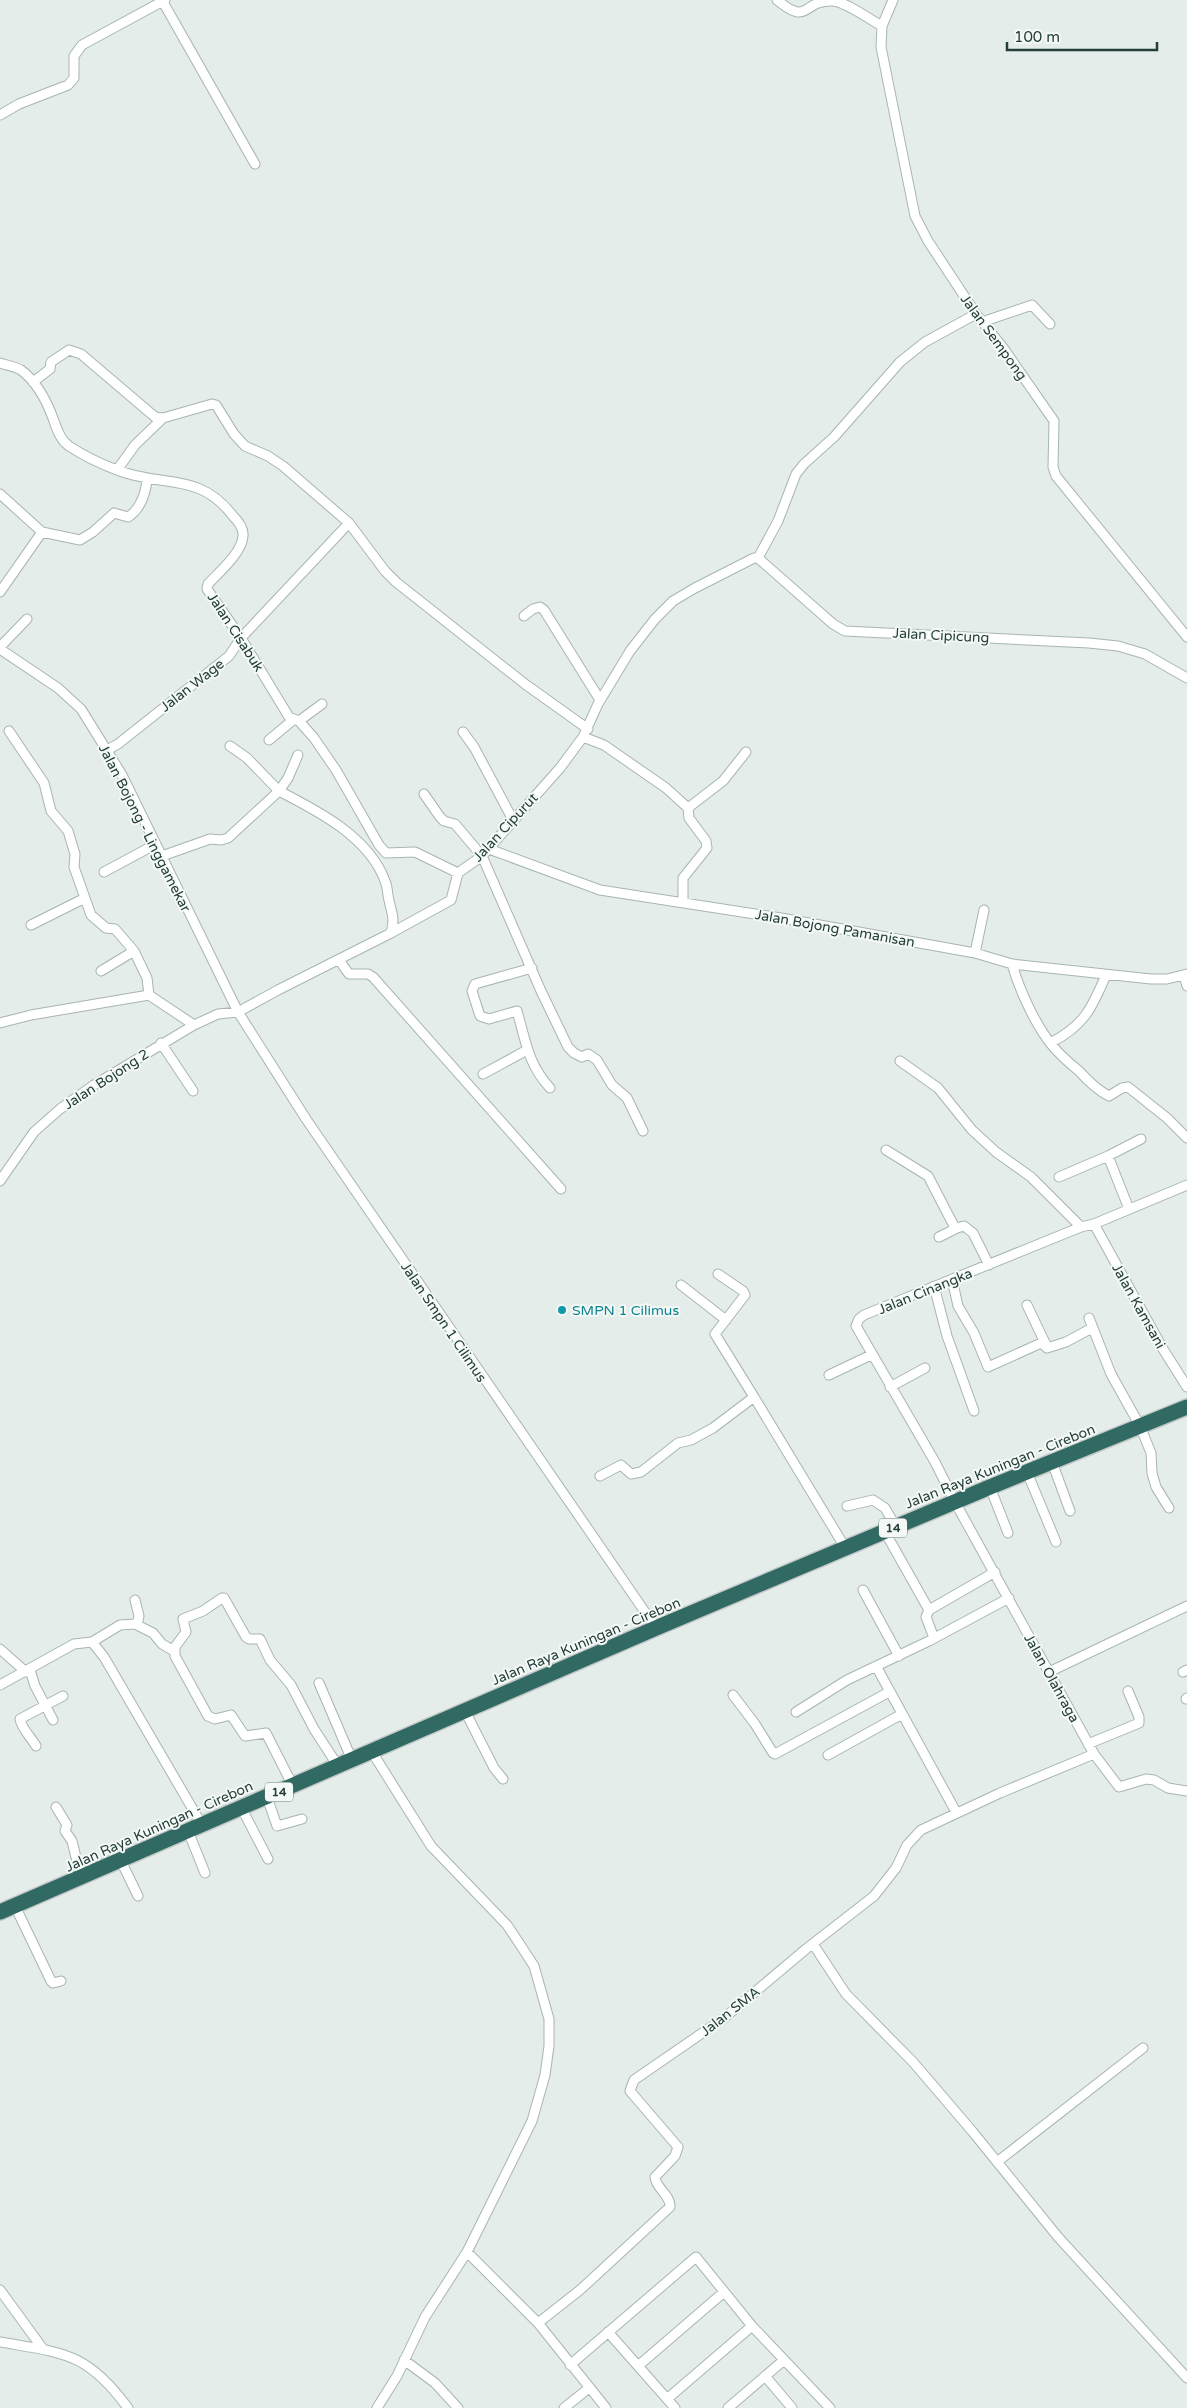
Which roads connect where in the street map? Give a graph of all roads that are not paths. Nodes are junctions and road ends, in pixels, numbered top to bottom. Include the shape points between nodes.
1 (777, 0) edge
2 (893, 0) edge
3 (164, 1) edge
4 (817, 1) edge
5 (882, 26) junction
6 (0, 116) edge
7 (255, 164) dead end
8 (979, 318) junction
9 (1050, 324) dead end
10 (0, 363) edge
11 (33, 382) junction
12 (163, 418) junction
13 (117, 470) junction
14 (147, 479) junction
15 (0, 494) edge
16 (349, 523) junction
17 (42, 532) junction
18 (758, 558) junction
19 (0, 592) edge
20 (524, 616) dead end
21 (27, 619) dead end
22 (1187, 637) edge
23 (240, 638) junction
24 (0, 648) edge
25 (1187, 678) edge
26 (600, 700) junction
27 (322, 704) dead end
28 (296, 721) junction
29 (9, 731) dead end
30 (464, 732) dead end
31 (585, 733) junction
32 (269, 740) dead end
33 (230, 746) dead end
34 (107, 750) junction
35 (746, 752) dead end
36 (298, 755) dead end
37 (279, 791) junction
38 (424, 794) dead end
39 (688, 808) junction
40 (513, 820) junction
41 (156, 844) junction
42 (489, 849) junction
43 (162, 856) junction
44 (482, 856) junction
45 (104, 872) dead end
46 (458, 873) junction
47 (84, 898) junction
48 (683, 903) junction
49 (984, 910) dead end
50 (30, 925) dead end
51 (391, 934) junction
52 (134, 952) junction
53 (975, 953) junction
54 (339, 960) junction
55 (1012, 964) junction
56 (532, 968) junction
57 (101, 971) dead end
58 (1106, 975) junction
59 (1185, 975) edge
60 (1187, 986) edge
61 (149, 995) junction
62 (238, 1012) junction
63 (0, 1024) edge
64 (194, 1025) junction
65 (161, 1043) junction
66 (1050, 1043) junction
67 (527, 1050) junction
68 (900, 1061) dead end
69 (483, 1074) dead end
70 (550, 1088) dead end
71 (193, 1091) dead end
72 (643, 1130) dead end
73 (1187, 1138) edge
74 (1141, 1139) dead end
75 (886, 1150) dead end
76 (1108, 1156) junction
77 (1059, 1177) dead end
78 (0, 1181) edge
79 (1187, 1184) edge
80 (561, 1189) dead end
81 (1129, 1209) junction
82 (1094, 1224) junction
83 (1081, 1227) junction
84 (956, 1228) junction
85 (940, 1238) dead end
86 (989, 1266) junction
87 (718, 1274) dead end
88 (952, 1279) junction
89 (681, 1285) dead end
90 (934, 1286) junction
91 (1026, 1305) dead end
92 (1089, 1318) dead end
93 (726, 1320) junction
94 (1092, 1328) junction
95 (1048, 1348) junction
96 (871, 1355) junction
97 (925, 1368) dead end
98 (829, 1375) dead end
99 (890, 1387) junction
100 (1187, 1387) edge
101 (754, 1397) junction
102 (1187, 1407) edge
103 (974, 1411) dead end
104 (1140, 1426) junction
105 (1052, 1462) junction
106 (1027, 1472) junction
107 (600, 1476) dead end
108 (990, 1487) junction
109 (955, 1502) junction
110 (847, 1506) dead end
111 (1169, 1508) dead end
112 (1070, 1510) dead end
113 (891, 1529) junction
114 (1008, 1533) dead end
115 (1056, 1542) dead end
116 (846, 1549) junction
117 (995, 1572) junction
118 (863, 1590) dead end
119 (1009, 1598) junction
120 (135, 1600) dead end
121 (1187, 1606) edge
122 (929, 1610) junction
123 (135, 1624) junction
124 (656, 1628) junction
125 (934, 1638) junction
126 (92, 1642) junction
127 (0, 1650) edge
128 (174, 1651) junction
129 (899, 1656) junction
130 (876, 1666) junction
131 (28, 1671) junction
132 (1049, 1672) junction
133 (319, 1683) dead end
134 (0, 1685) edge
135 (889, 1692) junction
136 (1128, 1692) dead end
137 (733, 1695) dead end
138 (63, 1696) dead end
139 (45, 1705) junction
140 (465, 1711) junction
141 (796, 1712) dead end
142 (902, 1714) junction
143 (53, 1720) dead end
144 (1088, 1744) junction
145 (36, 1746) dead end
146 (372, 1752) junction
147 (1094, 1754) junction
148 (828, 1755) dead end
149 (345, 1763) junction
150 (503, 1779) dead end
151 (293, 1786) junction
152 (1187, 1791) edge
153 (267, 1797) junction
154 (56, 1806) dead end
155 (242, 1809) junction
156 (956, 1812) junction
157 (302, 1819) dead end
158 (195, 1828) junction
159 (268, 1859) dead end
160 (120, 1861) junction
161 (205, 1874) dead end
162 (81, 1878) junction
163 (138, 1896) dead end
164 (15, 1906) junction
165 (0, 1912) edge
166 (813, 1944) junction
167 (61, 1981) dead end
168 (1143, 2048) dead end
169 (997, 2162) junction
170 (467, 2252) junction
171 (0, 2290) edge
172 (724, 2292) junction
173 (538, 2323) junction
174 (752, 2326) junction
175 (608, 2332) junction
176 (0, 2342) edge
177 (43, 2349) junction
178 (404, 2360) junction
179 (784, 2360) junction
180 (570, 2364) junction
181 (638, 2366) junction
182 (765, 2376) junction
183 (1187, 2378) edge
184 (589, 2388) junction
185 (667, 2399) junction
186 (731, 2407) edge
187 (128, 2408) edge
188 (377, 2408) edge
189 (458, 2408) edge
190 (564, 2408) edge
191 (606, 2408) edge
192 (675, 2408) edge
193 (792, 2408) edge
194 (830, 2408) edge

1 - 4 street via 794,13
2 - 5 street, Jalan Sempong
3 - 6 street via 82,45 74,56 74,78 68,85 19,104
3 - 7 street
4 - 5 street via 840,3
5 - 8 street, Jalan Sempong via 881,47 916,216 928,241
8 - 9 street via 1032,305
8 - 18 street via 925,342 900,362 834,437 804,464 796,474 778,521
8 - 22 street, Jalan Sempong via 1054,421 1053,467 1056,476
10 - 11 street, Jalan Cisabuk via 21,370
11 - 12 street via 50,369 55,358 74,350 148,412
11 - 13 street, Jalan Cisabuk via 67,445
12 - 13 street via 135,445
12 - 16 street via 216,405 245,446 283,466
13 - 14 street, Jalan Cisabuk
14 - 17 street via 140,503 128,518 114,513 80,540
14 - 23 street, Jalan Cisabuk via 178,482 207,491 241,526 243,536 234,556 207,587
15 - 17 street
16 - 23 street, Jalan Wage
16 - 31 street via 396,582
17 - 19 street
18 - 25 street, Jalan Cipicung via 845,631 1118,646 1145,654
18 - 26 street, Jalan Cipurut via 734,567 673,601 630,651
20 - 26 street via 533,609 540,607 544,610
21 - 24 street
23 - 28 street, Jalan Cisabuk
23 - 34 street, Jalan Wage via 229,656
24 - 34 street, Jalan Bojong - Linggamekar via 72,700
26 - 31 street, Jalan Cipurut
27 - 28 street
28 - 32 street
28 - 46 street, Jalan Cisabuk via 336,770 386,853 415,852
29 - 47 street via 44,783 51,811 68,831 75,854 74,867
30 - 40 street
31 - 39 street via 666,788
31 - 40 street, Jalan Cipurut via 560,768
33 - 37 street via 247,758
34 - 41 street, Jalan Bojong - Linggamekar
35 - 39 street via 723,781
36 - 37 street
37 - 43 street via 228,838 210,839
37 - 51 street via 342,828 368,853 386,882 394,918
38 - 44 street via 440,817 456,824
39 - 48 street via 689,818 706,841 707,848 683,878
40 - 42 street, Jalan Cipurut
41 - 43 street, Jalan Bojong - Linggamekar
41 - 45 street
42 - 44 street, Jalan Cipurut
42 - 48 street, Jalan Bojong Pamanisan via 600,890
43 - 62 street, Jalan Bojong - Linggamekar
44 - 46 street, Jalan Cipurut
44 - 56 street
46 - 51 street via 451,900
47 - 50 street
47 - 52 street via 95,919 106,928 115,929
48 - 53 street, Jalan Bojong Pamanisan
49 - 53 street
51 - 54 street
52 - 57 street
52 - 61 street via 147,978
53 - 55 street, Jalan Bojong Pamanisan
54 - 62 street
54 - 80 street via 349,974 373,977
55 - 58 street, Jalan Bojong Pamanisan
55 - 66 street
56 - 67 street via 475,984 472,991 480,1016 490,1019 517,1011
56 - 72 street via 568,1047 582,1057 588,1054 597,1060 612,1085 627,1098
58 - 59 street, Jalan Bojong Pamanisan via 1159,980
58 - 66 street via 1090,1011 1065,1035
59 - 60 street
61 - 63 street via 31,1015
61 - 64 street
62 - 64 street, Jalan Bojong 2 via 218,1014
62 - 124 street, Jalan Smpn 1 Cilimus via 306,1119
64 - 65 street, Jalan Bojong 2
65 - 71 street
65 - 78 street, Jalan Bojong 2 via 60,1109 34,1132
66 - 73 street via 1095,1088 1109,1096 1128,1087
67 - 69 street
67 - 70 street via 537,1074
68 - 83 street via 938,1088 972,1130 1031,1178
74 - 76 street
75 - 84 street via 928,1176
76 - 77 street
76 - 81 street
79 - 81 street, Jalan Cinangka
81 - 82 street, Jalan Cinangka
82 - 83 street, Jalan Cinangka
82 - 100 street, Jalan Kamsani
83 - 86 street, Jalan Cinangka
84 - 85 street
84 - 86 street via 964,1226 971,1230
86 - 88 street, Jalan Cinangka
87 - 93 street via 745,1295
88 - 90 street, Jalan Cinangka
88 - 95 street via 958,1306 988,1367 1039,1344
89 - 93 street
90 - 96 street, Jalan Cinangka via 859,1319 858,1333
90 - 103 street via 949,1343
91 - 95 street
92 - 94 street
93 - 101 street via 716,1332 716,1337
94 - 95 street
94 - 104 street via 1111,1374
96 - 98 street
96 - 99 street, Jalan Cinangka
97 - 99 street
99 - 109 street, Jalan Cinangka
101 - 107 street via 713,1428 675,1445 641,1472 631,1474 621,1465
101 - 116 street
102 - 104 highway, Jalan Raya Kuningan - Cirebon / 14
104 - 105 highway, Jalan Raya Kuningan - Cirebon / 14
104 - 111 street via 1151,1453 1156,1487
105 - 106 highway, Jalan Raya Kuningan - Cirebon / 14
105 - 112 street
106 - 108 highway, Jalan Raya Kuningan - Cirebon / 14
106 - 115 street
108 - 109 highway, Jalan Raya Kuningan - Cirebon / 14
108 - 114 street
109 - 113 highway, Jalan Raya Kuningan - Cirebon / 14
109 - 117 street, Jalan Olahraga
110 - 113 street via 873,1500 885,1508
113 - 116 highway, Jalan Raya Kuningan - Cirebon / 14
113 - 122 street
116 - 124 highway, Jalan Raya Kuningan - Cirebon / 14
117 - 119 street, Jalan Olahraga
117 - 122 street
118 - 129 street
119 - 125 street
119 - 132 street, Jalan Olahraga
120 - 123 street via 139,1616
121 - 132 street
122 - 125 street via 926,1617
123 - 126 street via 120,1625
123 - 128 street via 153,1633
124 - 140 highway, Jalan Raya Kuningan - Cirebon / 14
125 - 129 street
126 - 131 street via 74,1644
126 - 158 street via 104,1657
127 - 131 street
128 - 149 street via 186,1632 183,1619 224,1598 246,1637 260,1639 314,1729
128 - 151 street via 208,1716 214,1719 231,1715 245,1736 266,1733
129 - 130 street
130 - 135 street
130 - 141 street via 846,1680
131 - 134 street
131 - 139 street
132 - 144 street, Jalan Olahraga
133 - 149 street
135 - 137 street via 776,1754
135 - 142 street
136 - 144 street via 1139,1722
138 - 139 street
139 - 143 street
139 - 145 street via 20,1719
140 - 146 highway, Jalan Raya Kuningan - Cirebon / 14
140 - 150 street
142 - 148 street
142 - 156 street
144 - 147 street, Jalan Olahraga
146 - 149 highway, Jalan Raya Kuningan - Cirebon / 14
146 - 170 street via 430,1846 506,1925 521,1946 534,1966 549,2019 545,2075 532,2121
147 - 152 street, Jalan Olahraga via 1119,1787 1146,1779
147 - 156 street, Jalan SMA
149 - 151 highway, Jalan Raya Kuningan - Cirebon / 14
151 - 153 highway, Jalan Raya Kuningan - Cirebon / 14
153 - 155 highway, Jalan Raya Kuningan - Cirebon / 14
153 - 157 street via 276,1826
154 - 162 street via 67,1825 65,1831 72,1841
155 - 158 highway, Jalan Raya Kuningan - Cirebon / 14
155 - 159 street
156 - 166 street, Jalan SMA via 921,1830 907,1845 896,1868 874,1896
158 - 160 highway, Jalan Raya Kuningan - Cirebon / 14
158 - 161 street
160 - 162 highway, Jalan Raya Kuningan - Cirebon / 14
160 - 163 street
162 - 164 highway, Jalan Raya Kuningan - Cirebon / 14
164 - 165 highway, Jalan Raya Kuningan - Cirebon / 14
164 - 167 street via 51,1982
166 - 169 street via 846,1994 913,2062
166 - 173 street, Jalan SMA via 724,2018 634,2080 630,2091 678,2147 675,2156 655,2177 669,2200 670,2208 580,2290
168 - 169 street
169 - 183 street via 1058,2237
170 - 173 street
170 - 178 street via 425,2317
171 - 177 street
172 - 174 street
172 - 175 street via 696,2257
172 - 181 street
173 - 180 street
174 - 179 street
174 - 185 street
175 - 180 street
175 - 181 street
176 - 177 street
177 - 187 street via 72,2356 89,2365 114,2388
178 - 188 street
178 - 189 street via 435,2383
179 - 182 street
179 - 194 street
180 - 184 street
181 - 185 street
182 - 186 street
182 - 193 street
184 - 190 street
184 - 191 street
185 - 192 street

